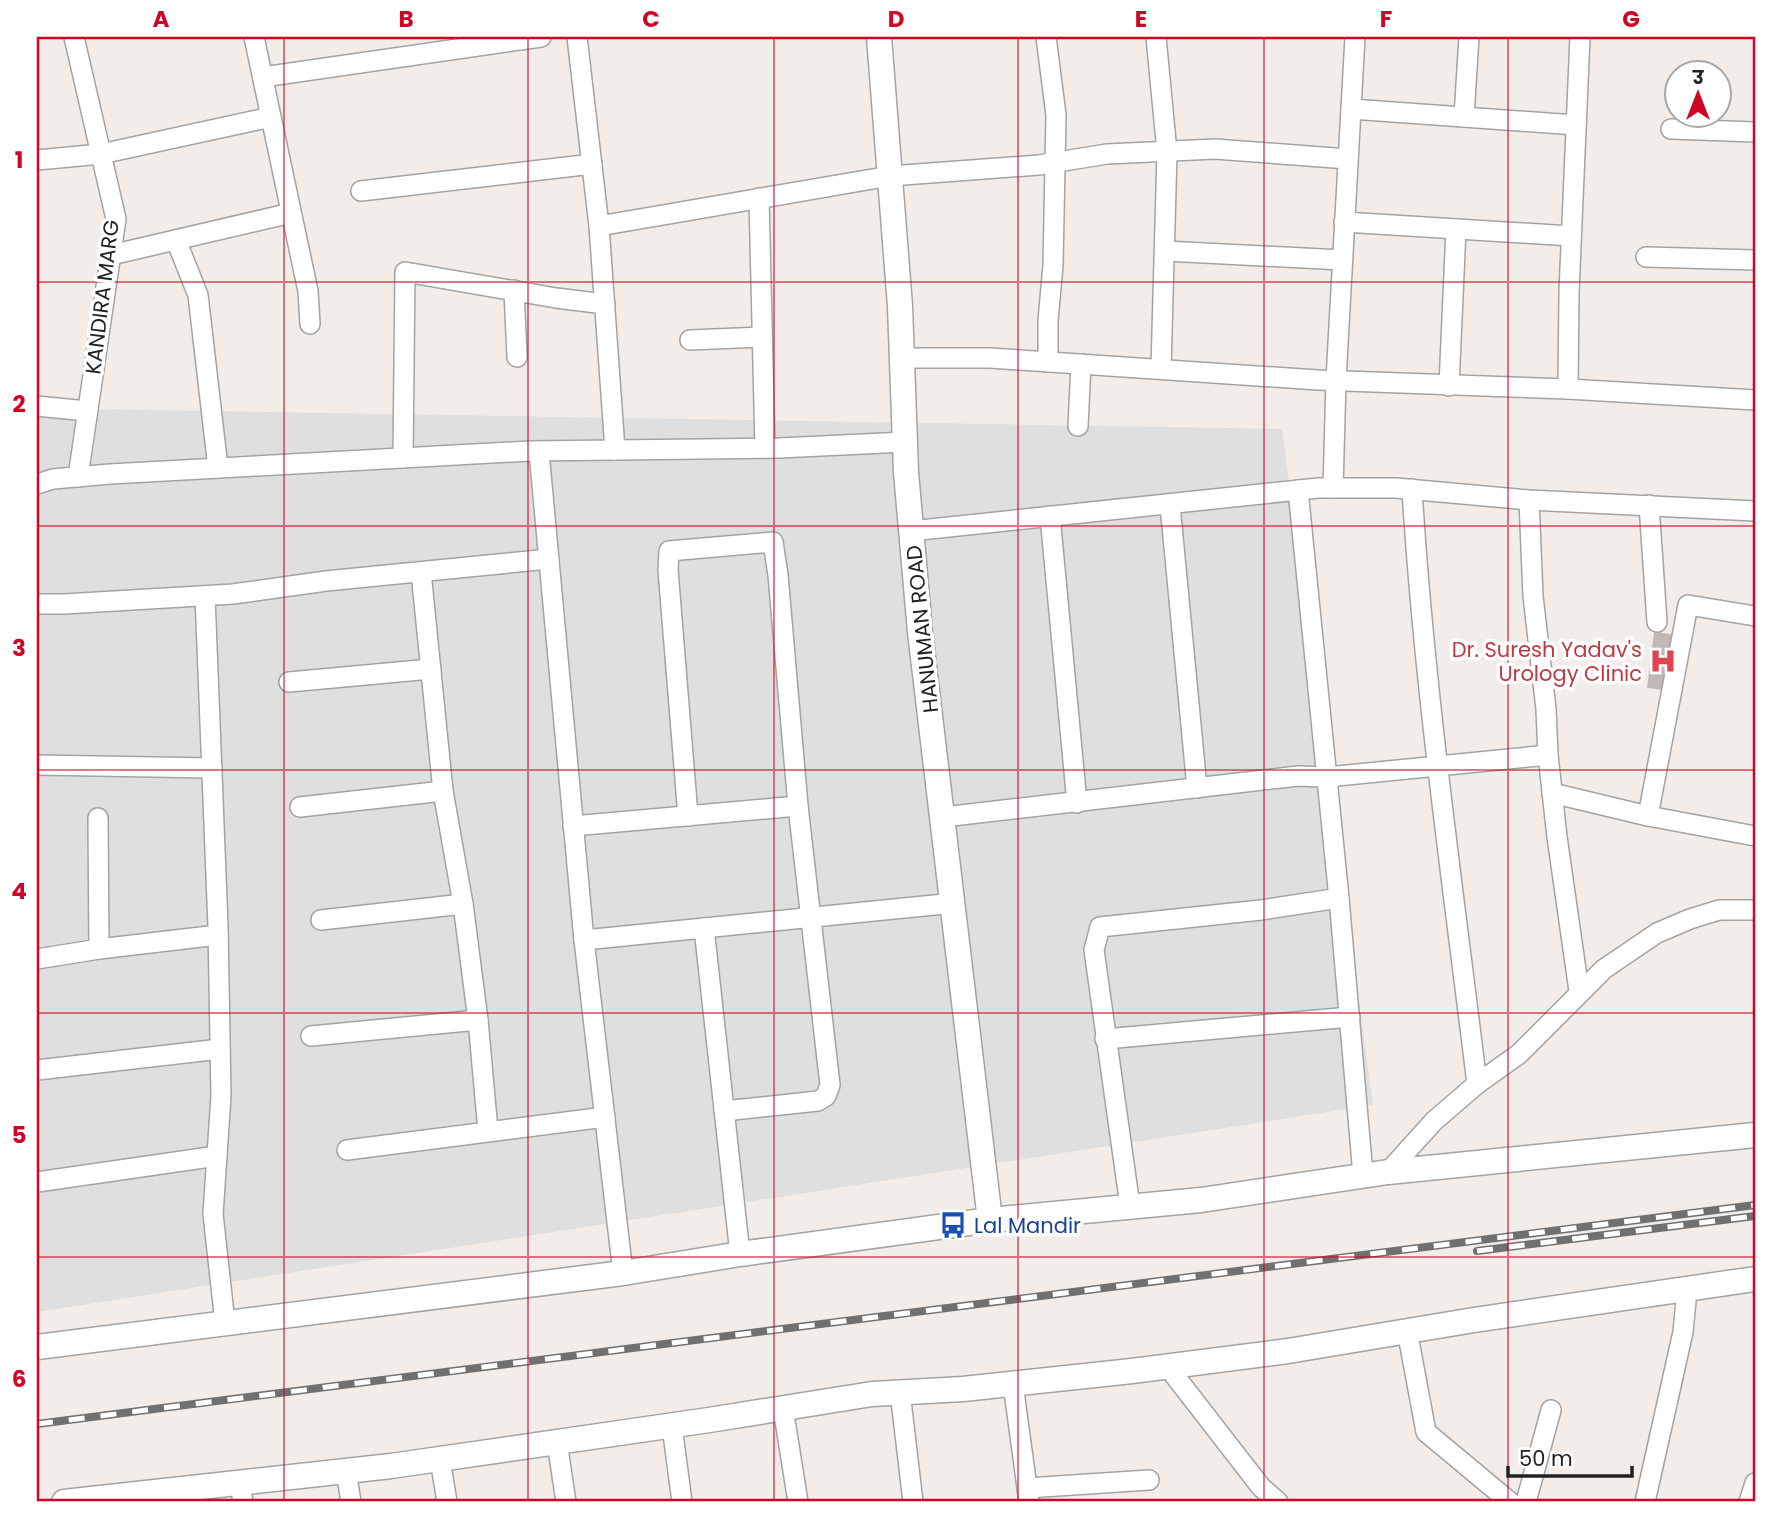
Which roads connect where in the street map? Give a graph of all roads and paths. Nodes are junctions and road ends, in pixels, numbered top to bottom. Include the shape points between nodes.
1 (254, 37) edge
2 (541, 37) edge
3 (577, 37) edge
4 (879, 37) edge
5 (1046, 37) edge
6 (1156, 37) edge
7 (1355, 37) edge
8 (1469, 37) edge
9 (1580, 37) edge
10 (81, 39) edge
11 (511, 39) edge
12 (263, 77) junction
13 (1351, 109) junction
14 (271, 117) junction
15 (1464, 117) junction
16 (1576, 124) junction
17 (1699, 130) edge
18 (1755, 132) edge
19 (1167, 152) junction
20 (101, 154) junction
21 (1348, 159) junction
22 (37, 160) edge
23 (1055, 162) junction
24 (592, 164) junction
25 (890, 176) junction
26 (361, 191) dead end
27 (759, 198) junction
28 (291, 213) junction
29 (1344, 222) junction
30 (599, 226) junction
31 (1456, 229) junction
32 (1572, 236) junction
33 (176, 240) junction
34 (1165, 251) junction
35 (110, 255) junction
36 (1646, 257) dead end
37 (1342, 260) junction
38 (1755, 260) edge
39 (514, 290) junction
40 (604, 304) junction
41 (310, 324) dead end
42 (762, 337) junction
43 (690, 340) dead end
44 (517, 358) dead end
45 (902, 358) junction
46 (1048, 362) junction
47 (1081, 364) junction
48 (1161, 369) junction
49 (1336, 380) junction
50 (1449, 386) junction
51 (1568, 389) junction
52 (1755, 400) edge
53 (37, 405) edge
54 (87, 411) junction
55 (1079, 426) dead end
56 (905, 442) junction
57 (765, 448) junction
58 (615, 450) junction
59 (540, 452) junction
60 (403, 458) junction
61 (218, 468) junction
62 (78, 477) junction
63 (37, 484) edge
64 (1333, 488) junction
65 (1412, 489) junction
66 (1298, 491) junction
67 (1529, 500) junction
68 (1170, 505) junction
69 (1649, 505) junction
70 (1755, 511) edge
71 (1049, 516) junction
72 (911, 531) junction
73 (549, 559) junction
74 (421, 572) junction
75 (205, 596) junction
76 (37, 604) edge
77 (1755, 616) edge
78 (1657, 622) dead end
79 (431, 669) junction
80 (289, 682) dead end
81 (1548, 755) junction
82 (37, 765) edge
83 (1437, 765) junction
84 (212, 768) junction
85 (1327, 777) junction
86 (1197, 788) junction
87 (443, 791) junction
88 (1552, 793) junction
89 (1077, 803) junction
90 (798, 806) junction
91 (300, 807) dead end
92 (688, 816) junction
93 (1648, 816) junction
94 (943, 817) junction
95 (98, 818) dead end
96 (573, 825) junction
97 (1755, 836) edge
98 (1339, 898) junction
99 (954, 902) junction
100 (463, 904) junction
101 (1755, 910) edge
102 (812, 918) junction
103 (321, 920) dead end
104 (704, 928) junction
105 (218, 935) junction
106 (584, 940) junction
107 (99, 949) junction
108 (37, 959) edge
109 (1579, 991) junction
110 (1350, 1017) junction
111 (478, 1020) junction
112 (311, 1036) dead end
113 (1105, 1039) junction
114 (220, 1049) junction
115 (37, 1070) edge
116 (1477, 1084) junction
117 (724, 1111) junction
118 (605, 1117) junction
119 (488, 1131) junction
120 (1755, 1135) edge
121 (347, 1150) dead end
122 (217, 1156) junction
123 (1388, 1172) junction
124 (1363, 1175) junction
125 (37, 1182) edge
126 (1130, 1206) junction
127 (990, 1220) junction
128 (740, 1254) junction
129 (623, 1273) junction
130 (1755, 1279) edge
131 (1686, 1290) junction
132 (225, 1323) junction
133 (1407, 1330) junction
134 (37, 1347) edge
135 (1168, 1367) junction
136 (1013, 1384) junction
137 (900, 1392) junction
138 (783, 1408) junction
139 (1551, 1410) dead end
140 (671, 1426) junction
141 (557, 1442) junction
142 (440, 1459) junction
143 (346, 1471) junction
144 (1149, 1480) dead end
145 (1755, 1483) edge
146 (241, 1493) edge
147 (1258, 1494) edge
148 (1028, 1495) edge
149 (131, 1499) edge
150 (64, 1502) edge
151 (351, 1502) edge
152 (447, 1502) edge
153 (566, 1502) edge
154 (682, 1502) edge
155 (798, 1502) edge
156 (913, 1502) edge
157 (1278, 1502) edge
158 (1510, 1502) edge
159 (1526, 1502) edge
160 (1645, 1502) edge
161 (1749, 1502) edge

1 - 12 street
2 - 11 street
3 - 24 street
4 - 25 street, HANUMAN ROAD
5 - 23 street via 1056,115
6 - 19 street
7 - 13 street
8 - 15 street
9 - 16 street
10 - 20 street, KANDIRA MARG
11 - 12 street
12 - 14 street
13 - 15 street
13 - 21 street
14 - 20 street
14 - 28 street
15 - 16 street
16 - 32 street
17 - 18 street
19 - 21 street via 1215,149
19 - 23 street
19 - 34 street
20 - 22 street
20 - 35 street, KANDIRA MARG via 116,219
21 - 29 street
23 - 25 street
23 - 46 street
24 - 26 street
24 - 30 street
25 - 27 street
25 - 45 street, HANUMAN ROAD
27 - 30 street
27 - 42 street
28 - 33 street
28 - 41 street via 308,291
29 - 31 street
29 - 37 street
30 - 40 street
31 - 32 street
31 - 50 street
32 - 51 street
33 - 35 street
33 - 61 street via 198,295
34 - 37 street
34 - 48 street
35 - 54 street, KANDIRA MARG
36 - 38 street
37 - 49 street
39 - 40 street
39 - 44 street
39 - 60 street via 405,272
40 - 58 street
42 - 43 street
42 - 57 street
45 - 46 street
45 - 56 street, HANUMAN ROAD
46 - 47 street
47 - 48 street
47 - 55 street
48 - 49 street
49 - 50 street
49 - 64 street
50 - 51 street
51 - 52 street
53 - 54 street
54 - 62 street, KANDIRA MARG
56 - 57 street
56 - 72 street, HANUMAN ROAD
57 - 58 street
58 - 59 street
59 - 60 street
59 - 73 street
60 - 61 street
61 - 62 street
62 - 63 street
64 - 65 street
64 - 66 street
65 - 67 street
65 - 83 street
66 - 68 street
66 - 85 street
67 - 69 street
67 - 81 street
68 - 71 street
68 - 86 street
69 - 70 street
69 - 78 street
71 - 72 street
71 - 89 street
72 - 94 street, HANUMAN ROAD
73 - 74 street
73 - 96 street
74 - 75 street
74 - 79 street
75 - 76 street
75 - 84 street
77 - 93 street via 1688,605
79 - 80 street
79 - 87 street
81 - 83 street
81 - 88 street
82 - 84 street
83 - 85 street
83 - 116 street
84 - 105 street
85 - 86 street
85 - 98 street
86 - 89 street
87 - 91 street
87 - 100 street
88 - 93 street
88 - 109 street
89 - 94 street
90 - 92 street
90 - 92 street via 773,541 669,551
90 - 102 street
92 - 96 street
93 - 97 street
94 - 99 street, HANUMAN ROAD
95 - 107 street
96 - 106 street
98 - 110 street
98 - 113 street via 1100,927 1094,950
99 - 102 street
99 - 127 street, HANUMAN ROAD
100 - 103 street
100 - 111 street
101 - 109 street via 1719,910 1657,933
102 - 104 street
102 - 117 street via 830,1085 826,1096 804,1104
104 - 106 street
104 - 117 street
105 - 107 street
105 - 114 street
106 - 118 street
107 - 108 street
109 - 116 street via 1518,1054
110 - 113 street
110 - 124 street
111 - 112 street
111 - 119 street
113 - 126 street
114 - 115 street
114 - 122 street
116 - 123 street via 1434,1121
117 - 128 street
118 - 119 street
118 - 129 street
119 - 121 street
120 - 123 street
122 - 125 street
122 - 132 street via 213,1214
123 - 124 street
124 - 126 street
126 - 127 street
127 - 128 street
128 - 129 street
129 - 132 street
130 - 131 street
131 - 133 street
131 - 160 street via 1683,1332
132 - 134 street
133 - 135 street
133 - 158 street via 1426,1432
135 - 136 street
135 - 147 street
136 - 137 street
136 - 148 street
137 - 138 street
137 - 156 street
138 - 140 street
138 - 155 street
139 - 159 street
140 - 141 street
140 - 154 street
141 - 142 street
141 - 153 street
142 - 143 street
142 - 152 street
143 - 146 street
143 - 151 street
144 - 148 street
145 - 161 street
146 - 149 street
147 - 157 street
149 - 150 street

